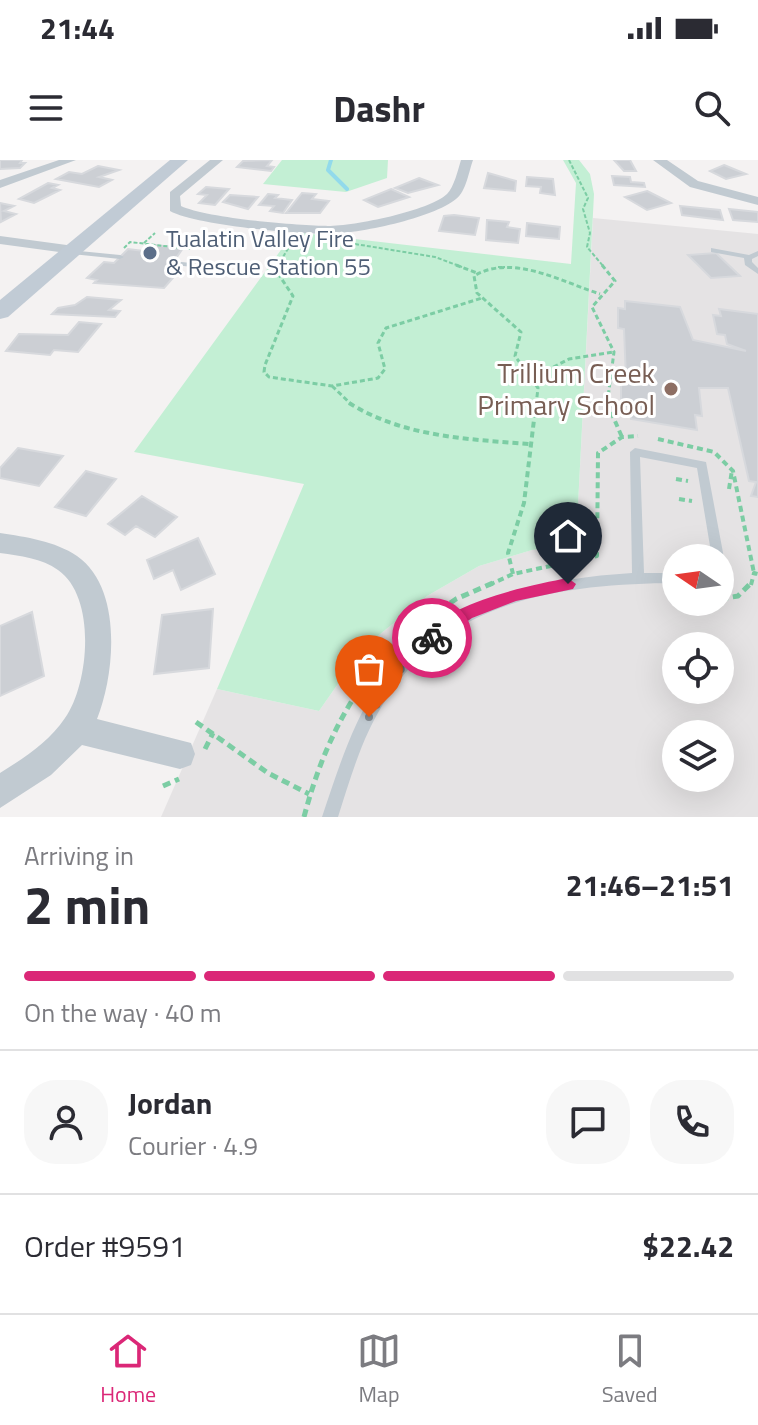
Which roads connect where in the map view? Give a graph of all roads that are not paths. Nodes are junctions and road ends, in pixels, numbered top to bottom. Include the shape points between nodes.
1 (70, 160) edge
2 (180, 160) edge
3 (217, 160) edge
4 (467, 160) edge
5 (659, 160) edge
6 (0, 184) edge
7 (758, 201) edge
8 (0, 240) edge
9 (714, 250) dead end
10 (73, 251) junction
11 (754, 255) edge
12 (120, 257) dead end
13 (174, 263) dead end
14 (212, 267) dead end
15 (758, 272) edge
16 (0, 312) edge
17 (0, 543) edge
18 (716, 544) edge
19 (638, 578) junction
20 (662, 578) edge
21 (77, 729) junction
22 (180, 754) dead end
23 (0, 792) edge
24 (330, 817) edge

1 - 6 street
2 - 10 main road
3 - 4 street via 174,195 175,208 216,218 328,230 434,207 454,195
5 - 7 street via 694,184
8 - 10 street
9 - 11 lane
10 - 12 lane
10 - 16 main road
11 - 15 lane via 748,263
13 - 14 lane
17 - 21 street via 63,559 88,590 98,647 91,696
18 - 19 lane via 702,465 635,452
19 - 20 lane
19 - 24 lane via 590,580 523,593 467,613 437,634 393,677 355,747
21 - 22 street
21 - 23 street via 46,760

